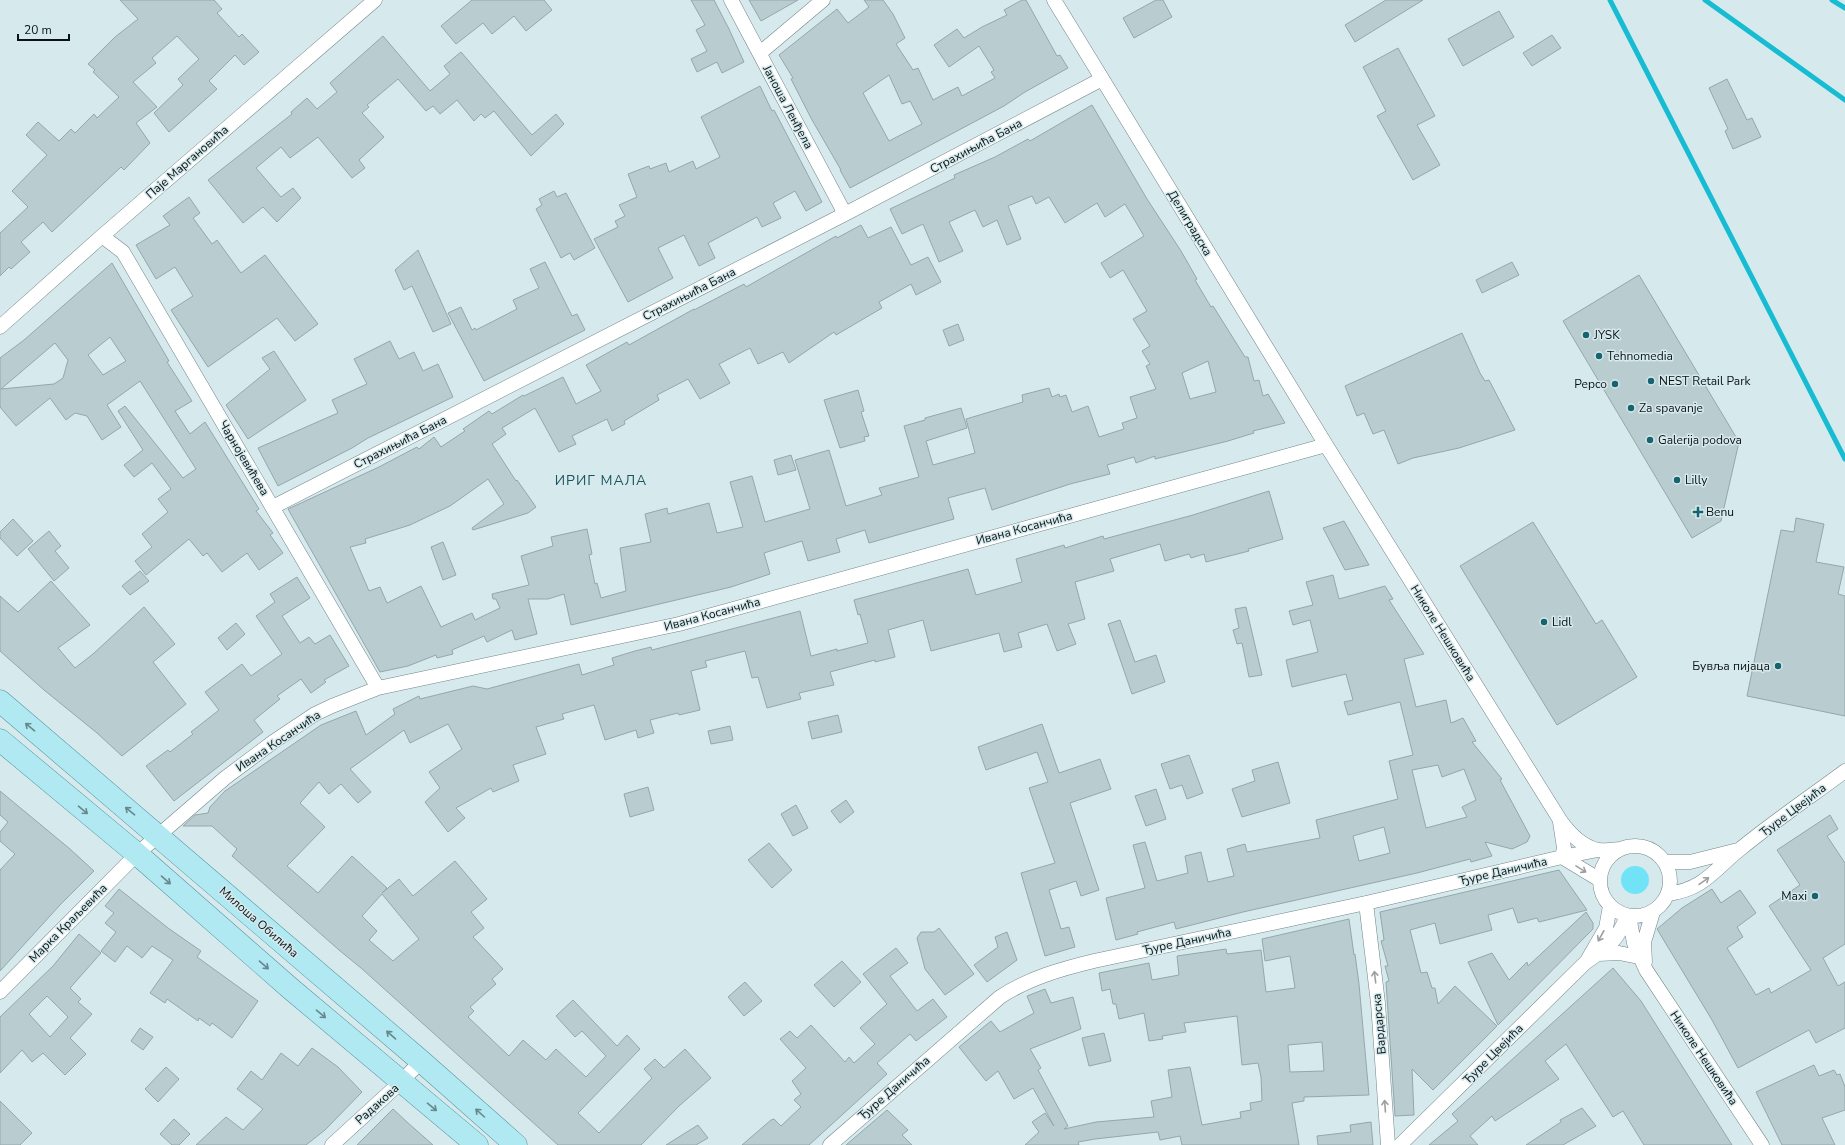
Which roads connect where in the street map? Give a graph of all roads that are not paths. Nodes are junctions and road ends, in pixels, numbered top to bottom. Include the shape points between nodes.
1 (375, 0) edge
2 (731, 0) edge
3 (823, 0) edge
4 (1054, 0) edge
5 (760, 53) junction
6 (1102, 79) junction
7 (845, 214) junction
8 (102, 236) junction
9 (0, 326) edge
10 (1326, 445) junction
11 (273, 506) junction
12 (378, 688) junction
13 (0, 701) edge
14 (0, 740) edge
15 (1845, 771) edge
16 (1560, 820) junction
17 (159, 836) junction
18 (1620, 849) junction
19 (1740, 849) junction
20 (1598, 850) junction
21 (137, 854) junction
22 (1562, 857) junction
23 (1665, 862) junction
24 (1600, 880) junction
25 (1668, 894) junction
26 (1366, 903) junction
27 (1610, 906) junction
28 (1653, 912) junction
29 (1628, 916) junction
30 (1598, 954) junction
31 (1639, 957) junction
32 (1585, 963) junction
33 (1646, 970) junction
34 (0, 992) edge
35 (421, 1061) junction
36 (402, 1081) junction
37 (332, 1145) edge
38 (477, 1145) edge
39 (516, 1145) edge
40 (830, 1145) edge
41 (1388, 1145) edge
42 (1400, 1145) edge
43 (1762, 1145) edge

1 - 8 street, Паје Маргановића
2 - 5 street, Јаноша Ленђела
3 - 5 street
4 - 6 street, Делиградска
5 - 7 street, Јаноша Ленђела
6 - 7 street, Страхињића Бана
6 - 10 street, Делиградска
7 - 11 street, Страхињића Бана
8 - 9 street, Паје Маргановића
8 - 11 street, Чарнојевићева via 123,252
10 - 12 street, Ивана Косанчића via 679,624
10 - 16 street, Николе Нешковића
11 - 12 street, Чарнојевићева
12 - 17 street, Ивана Косанчића via 315,714 273,742 225,778
17 -> 13 main road, Милоша Обилића
14 -> 21 main road
15 - 19 street, Ђуре Цвејића
16 - 20 street, Николе Нешковића via 1575,838
16 - 22 street, Николе Нешковића via 1564,848
17 - 21 street, Ивана Косанчића
35 -> 17 main road, Милоша Обилића
18 - 20 street
18 - 23 street via 1644,847 1653,850
18 - 24 street via 1604,864
19 - 23 street, Ђуре Цвејића via 1690,862
25 -> 19 street, Ђуре Цвејића via 1691,889 1706,880
20 - 22 street, Ђуре Даничића
21 - 34 street, Марка Краљевића
21 -> 36 main road via 291,989
22 -> 24 street
22 - 26 street, Ђуре Даничића
23 - 25 street via 1671,878
24 - 27 street via 1600,889
25 - 28 street via 1664,902
26 - 40 street, Ђуре Даничића via 1102,959 1054,971 1025,982 1000,997
41 -> 26 street, Вардарска via 1378,1003
27 - 29 street
27 -> 32 street, Ђуре Цвејића via 1606,928
28 - 29 street
28 - 33 street, Николе Нешковића via 1644,942
29 - 30 street, Ђуре Цвејића via 1619,935
29 - 31 street, Николе Нешковића
30 - 31 street via 1619,953
30 - 32 street, Ђуре Цвејића
31 - 33 street, Николе Нешковића
32 - 42 street, Ђуре Цвејића
33 - 43 street, Николе Нешковића
35 - 36 street, Радакова
39 -> 35 main road, Милоша Обилића
36 - 37 street, Радакова
36 -> 38 main road

